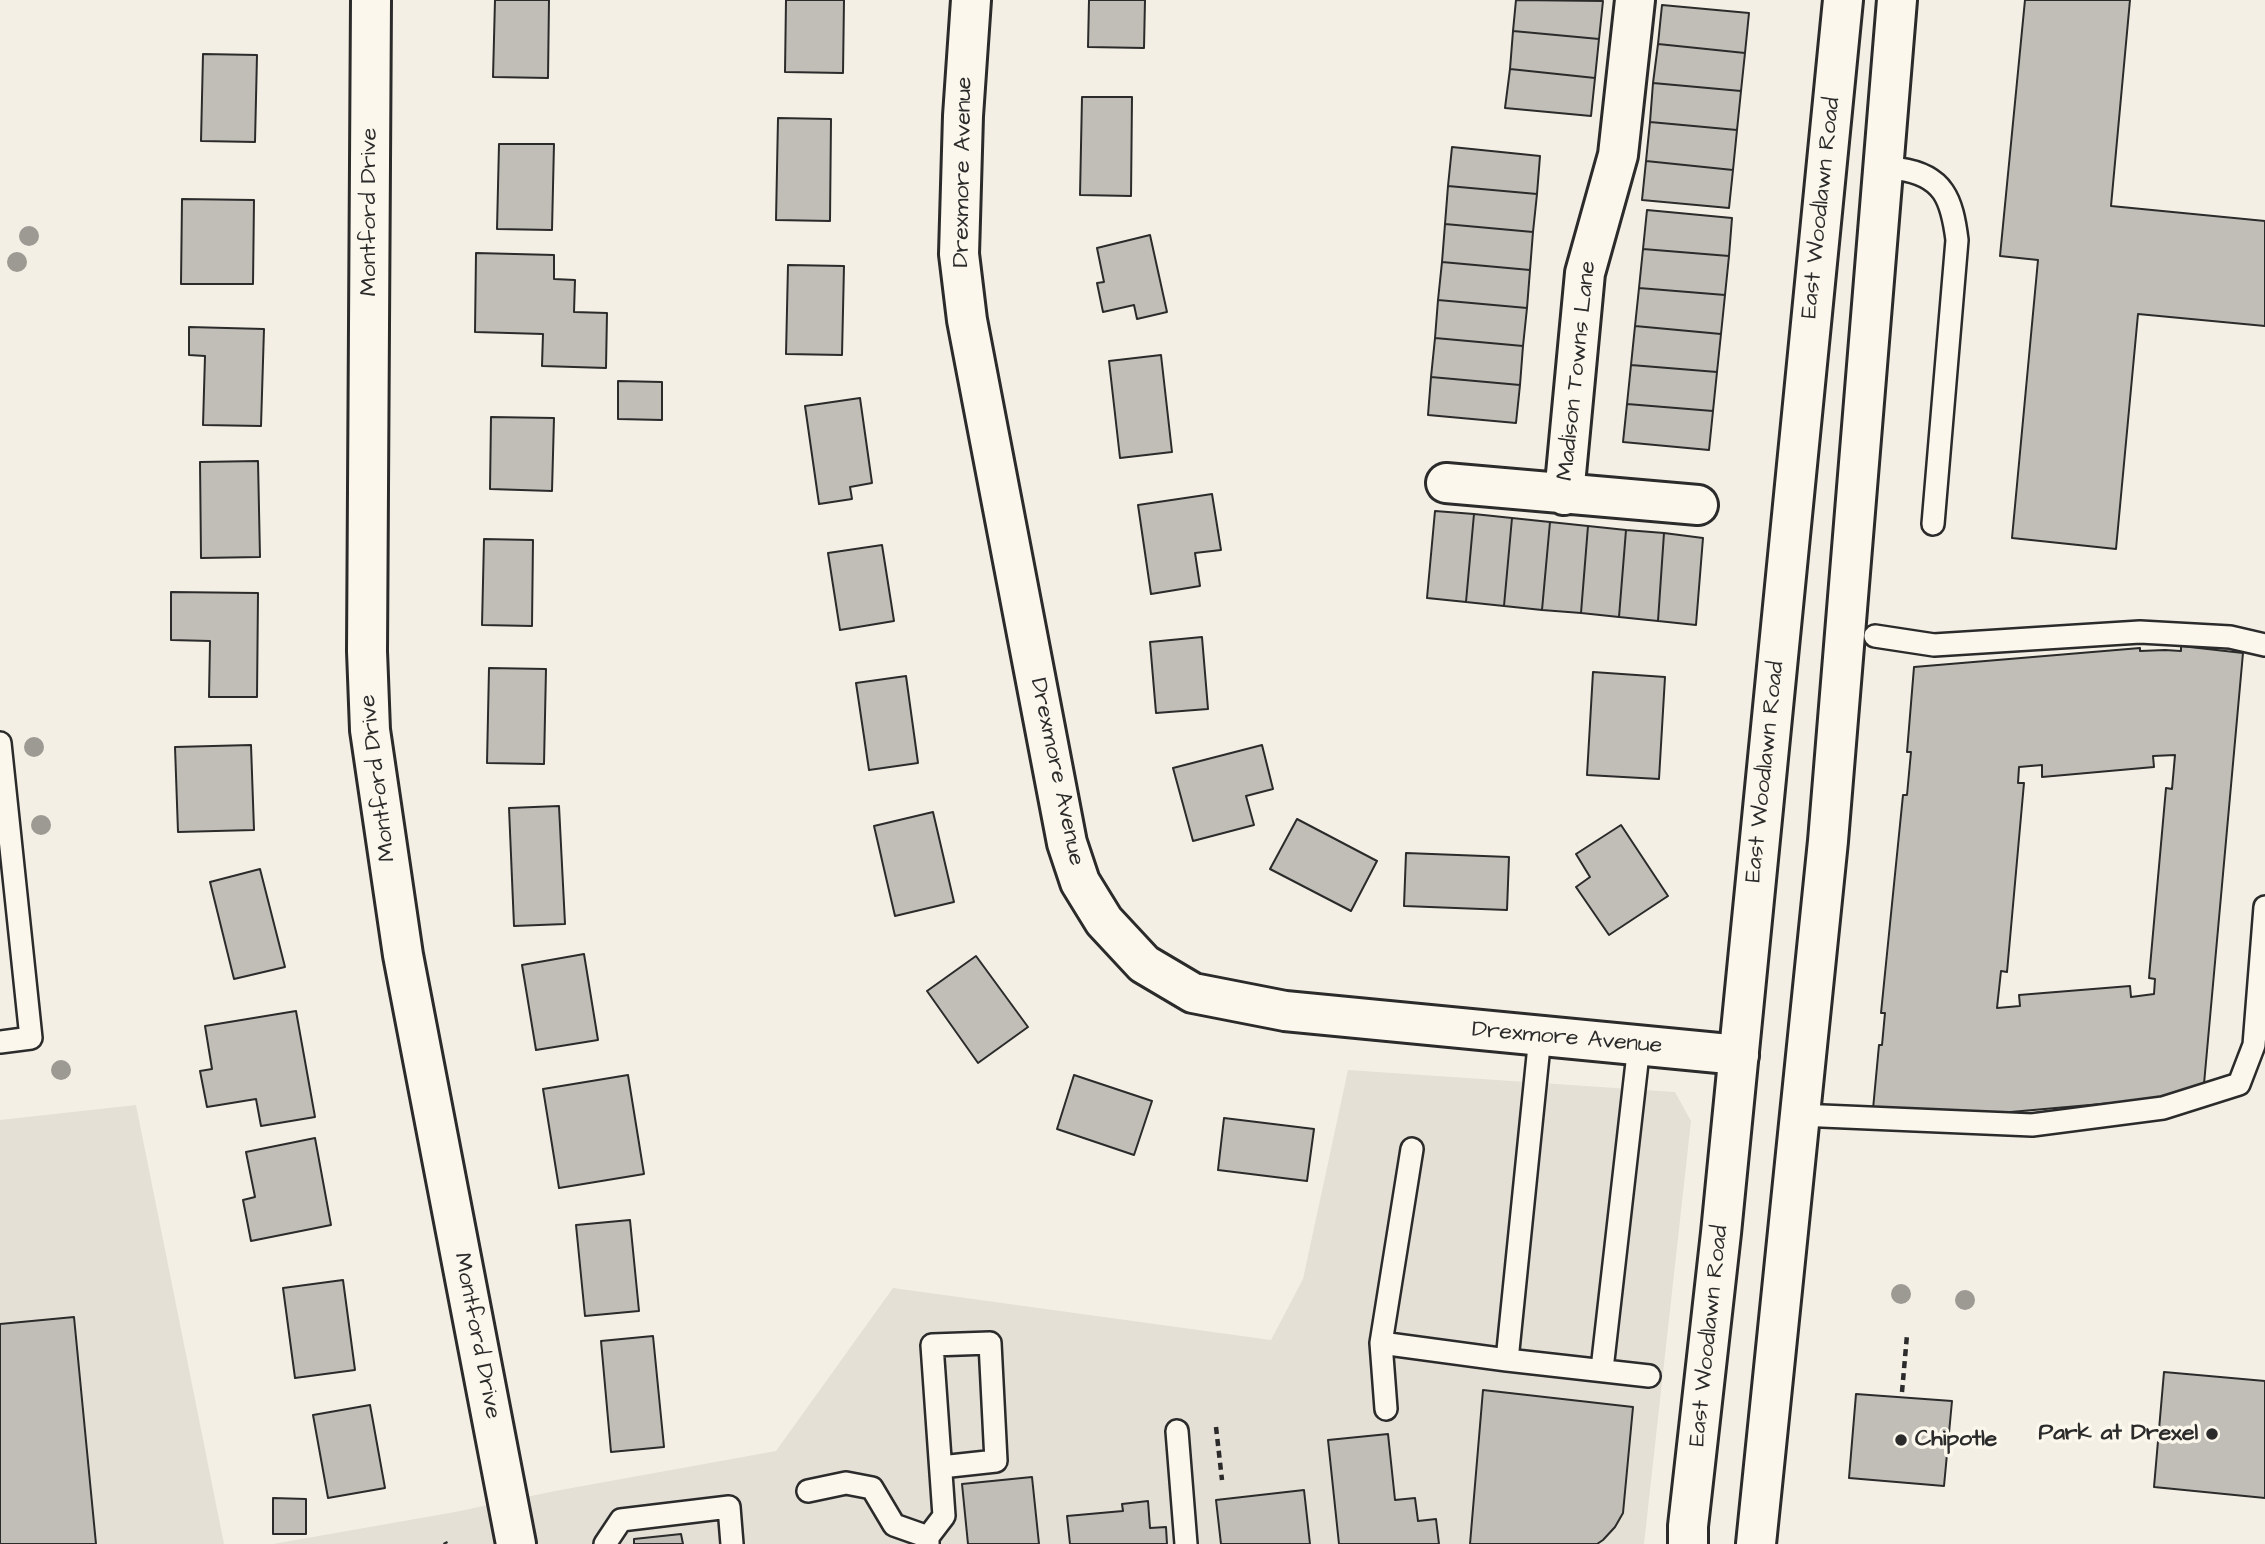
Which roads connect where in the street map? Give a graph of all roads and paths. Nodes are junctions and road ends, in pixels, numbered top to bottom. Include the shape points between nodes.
1 (371, 0) edge
2 (971, 0) edge
3 (1635, 0) edge
4 (1843, 0) edge
5 (1897, 0) edge
6 (1899, 169) dead end
7 (1446, 483) dead end
8 (1564, 495) junction
9 (1698, 505) dead end
10 (1933, 524) dead end
11 (1875, 636) dead end
12 (2265, 645) edge
13 (0, 743) edge
14 (2265, 907) edge
15 (1540, 1036) junction
16 (0, 1042) edge
17 (1639, 1045) junction
18 (1739, 1055) junction
19 (1799, 1115) junction
20 (1412, 1149) dead end
21 (1907, 1335) dead end
22 (1381, 1343) junction
23 (1507, 1360) junction
24 (1602, 1369) junction
25 (1649, 1376) dead end
26 (1902, 1392) dead end
27 (1386, 1409) dead end
28 (1216, 1427) dead end
29 (1177, 1431) dead end
30 (941, 1467) junction
31 (1222, 1480) dead end
32 (808, 1491) dead end
33 (928, 1541) edge
34 (516, 1544) edge
35 (606, 1544) edge
36 (732, 1544) edge
37 (1186, 1544) edge
38 (1688, 1544) edge
39 (1756, 1544) edge

1 - 34 street, Montford Drive via 370,730 403,955
2 - 15 street, Drexmore Avenue via 962,116 959,254 967,320 1065,830 1080,882 1104,921 1144,964 1193,993 1284,1011
3 - 8 street, Madison Towns Lane via 1618,155 1586,273
4 - 18 street, East Woodlawn Road
5 - 19 street via 1829,827
6 - 10 lane via 1936,183 1949,198 1957,240
7 - 8 street
8 - 9 street
11 - 12 lane via 1934,645 2140,632 2230,636
13 - 16 lane via 31,1038
14 - 19 lane via 2254,1045 2239,1084 2163,1108 2032,1125
15 - 17 street, Drexmore Avenue
15 - 23 lane
17 - 18 street, Drexmore Avenue
17 - 24 lane
18 - 38 street, East Woodlawn Road
19 - 39 street
20 - 22 lane
21 - 26 path
22 - 23 lane
22 - 27 lane
23 - 24 lane
24 - 25 lane
28 - 31 path
29 - 37 lane
30 - 30 lane via 932,1345 989,1343 996,1461
30 - 33 lane via 944,1516
32 - 33 lane via 846,1483 872,1489 894,1525
35 - 36 lane via 621,1520 729,1507

